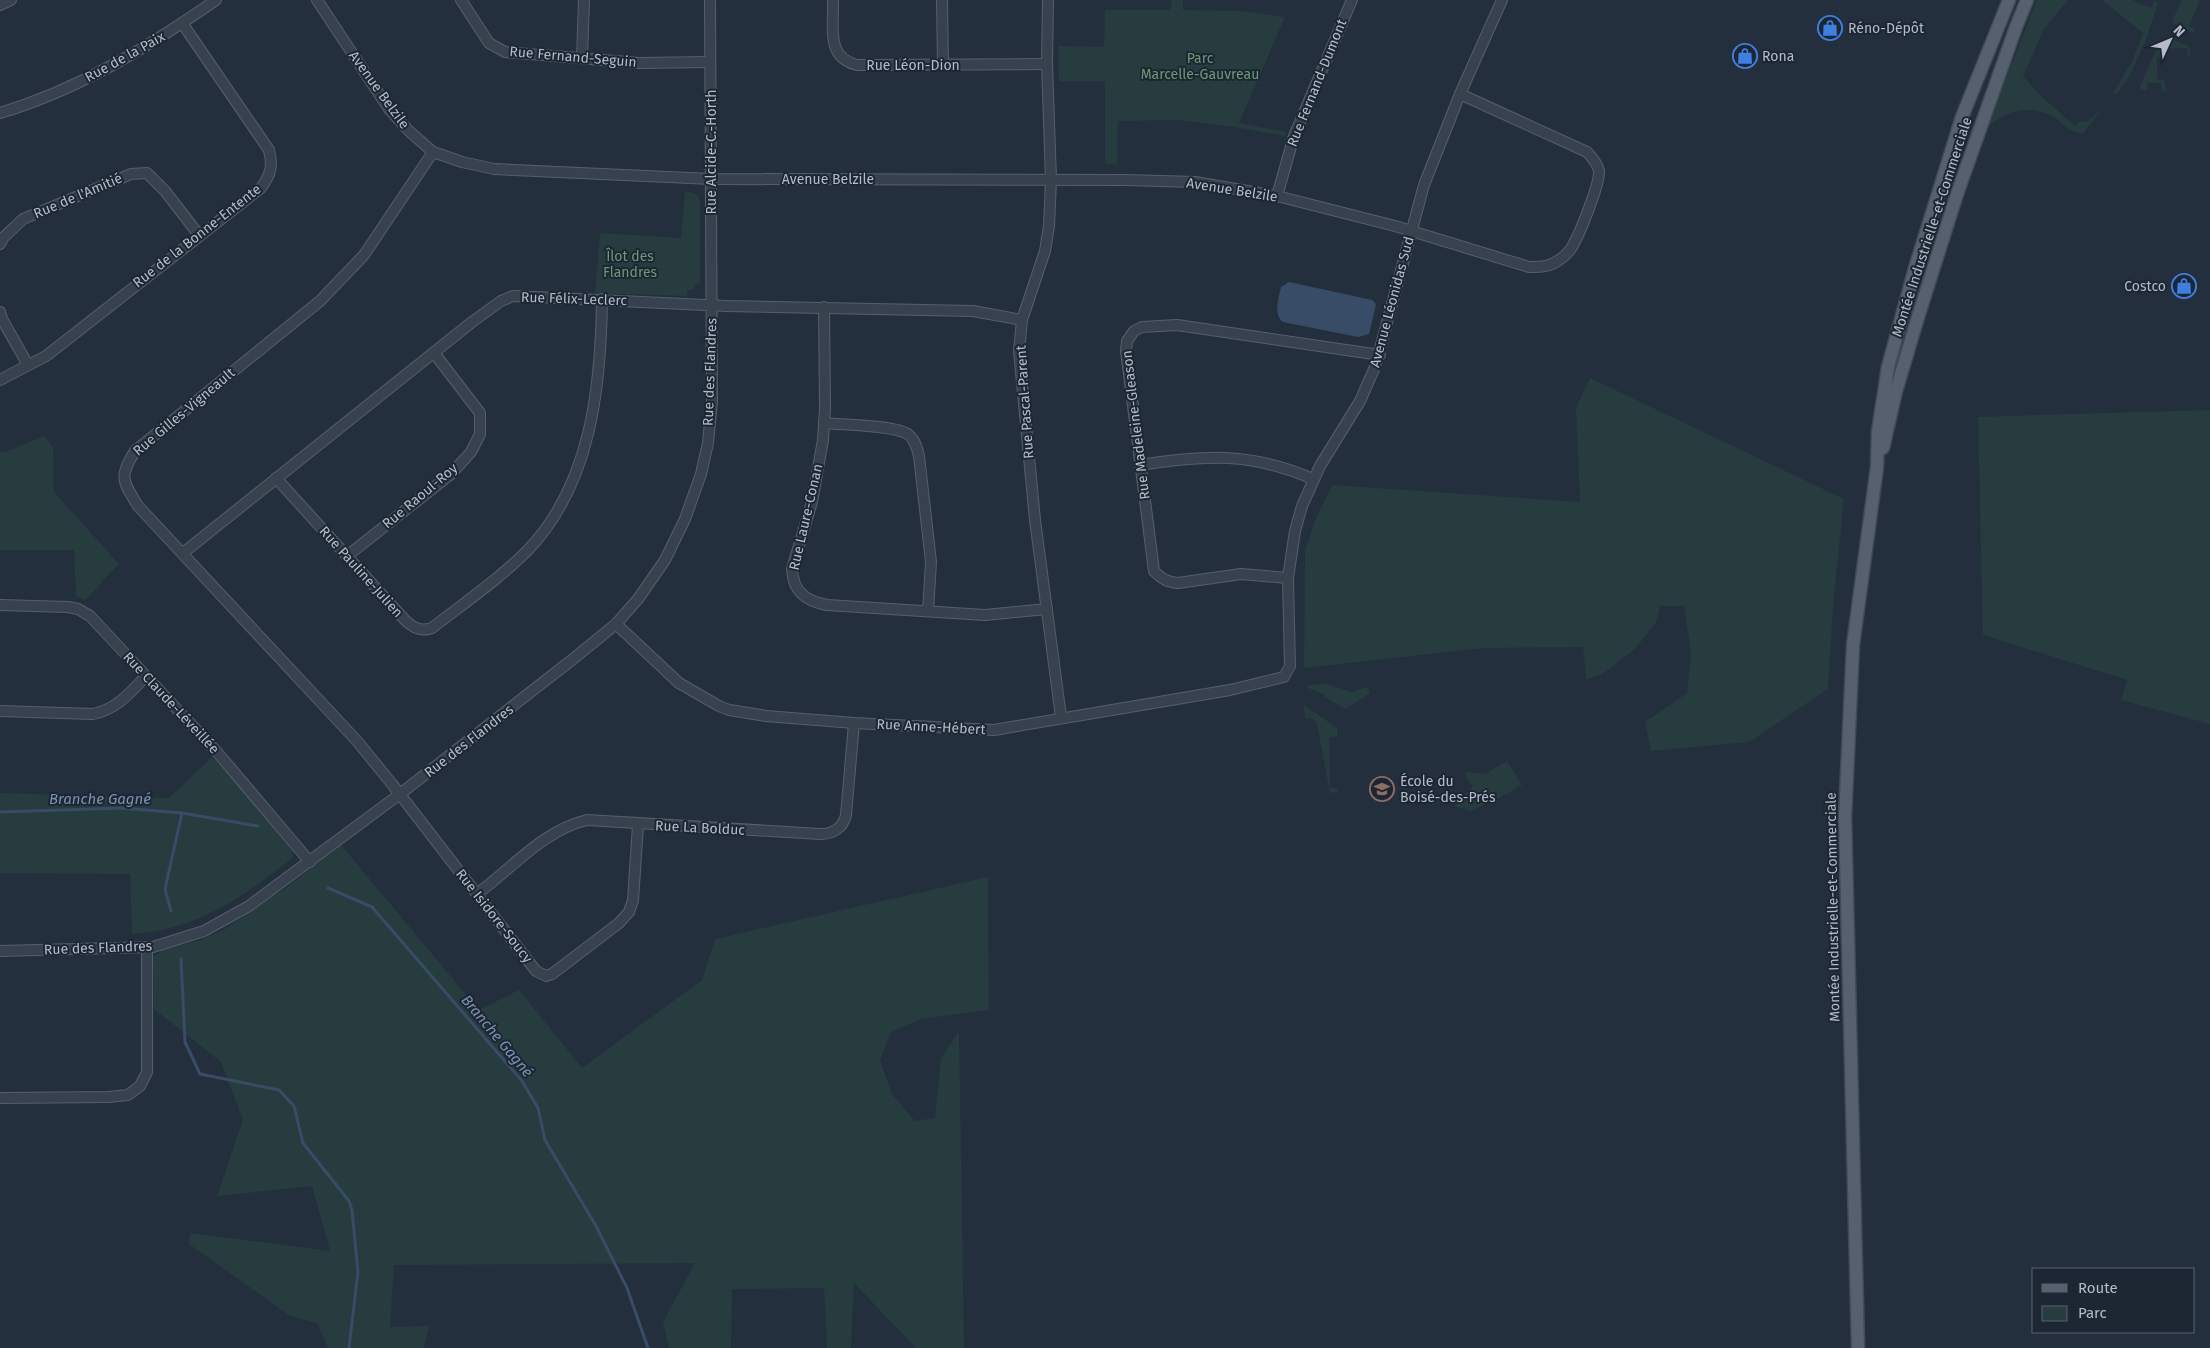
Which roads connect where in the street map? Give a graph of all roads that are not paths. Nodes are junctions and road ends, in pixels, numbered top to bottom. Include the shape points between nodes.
1 (11, 0) edge
2 (216, 0) edge
3 (317, 0) edge
4 (461, 0) edge
5 (584, 0) edge
6 (710, 0) edge
7 (833, 0) edge
8 (942, 0) edge
9 (1048, 0) edge
10 (1352, 0) edge
11 (1502, 0) edge
12 (2009, 0) edge
13 (2028, 0) edge
14 (0, 4) edge
15 (182, 23) junction
16 (582, 58) junction
17 (710, 62) junction
18 (943, 64) junction
19 (1047, 64) junction
20 (1460, 94) junction
21 (0, 113) edge
22 (433, 152) junction
23 (712, 179) junction
24 (1051, 180) junction
25 (1277, 196) junction
26 (1411, 232) junction
27 (199, 235) junction
28 (0, 244) edge
29 (602, 300) junction
30 (712, 304) junction
31 (824, 307) junction
32 (0, 312) edge
33 (1022, 320) junction
34 (434, 352) junction
35 (1380, 355) junction
36 (28, 365) junction
37 (0, 380) edge
38 (824, 423) junction
39 (1140, 465) junction
40 (1877, 467) junction
41 (276, 478) junction
42 (1313, 479) junction
43 (183, 553) junction
44 (347, 556) junction
45 (1288, 578) junction
46 (0, 605) edge
47 (1048, 609) junction
48 (928, 611) junction
49 (616, 624) junction
50 (146, 676) junction
51 (1272, 681) joint
52 (0, 711) edge
53 (1061, 717) junction
54 (854, 723) junction
55 (400, 794) junction
56 (638, 825) junction
57 (310, 862) junction
58 (477, 894) junction
59 (148, 948) junction
60 (0, 951) edge
61 (0, 1098) edge
62 (1858, 1348) edge

1 - 14 street
2 - 15 street, Rue de la Paix
3 - 22 street, Avenue Belzile via 389,109
4 - 16 street, Rue Fernand-Seguin via 489,43 505,52
5 - 16 street
6 - 17 street, Rue Alcide-C.-Horth
7 - 18 street, Rue Léon-Dion via 834,45 848,63
8 - 18 street
9 - 19 street, Rue Pascal-Parent
10 - 25 street, Rue Fernand-Dumont via 1294,136
11 - 20 street, Avenue Léonidas Sud
12 - 40 main road, Montée Industrielle-et-Commerciale via 1962,117 1915,268 1888,367 1878,432
13 - 40 main road, Montée Industrielle-et-Commerciale via 1957,194 1918,317
15 - 21 street, Rue de la Paix via 116,65 32,103
15 - 27 street, Rue de la Bonne-Entente via 269,150 272,164 270,177 261,188
16 - 17 street, Rue Fernand-Seguin via 639,63
17 - 23 street, Rue Alcide-C.-Horth
18 - 19 street, Rue Léon-Dion
19 - 24 street, Rue Pascal-Parent
20 - 26 street, Avenue Léonidas Sud via 1424,185
20 - 26 street, Avenue Belzile via 1587,152 1595,160 1599,172 1597,184 1569,251 1544,267 1529,267
22 - 23 street, Avenue Belzile via 494,169
22 - 43 street, Rue Gilles-Vigneault via 364,255 344,278 135,451 124,468 126,485 138,506
23 - 24 street, Avenue Belzile
23 - 30 street, Rue Alcide-C.-Horth
24 - 25 street, Avenue Belzile via 1195,182
24 - 33 street, Rue Pascal-Parent via 1045,251
25 - 26 street, Avenue Belzile
26 - 35 street, Avenue Léonidas Sud
27 - 28 street, Rue de l'Amitié via 165,190 147,173 131,174 23,219
27 - 36 street, Rue de la Bonne-Entente via 46,356
29 - 30 street, Rue Félix-Leclerc
29 - 34 street, Rue Félix-Leclerc via 513,296 486,312
29 - 44 street, Rue Pauline-Julien via 594,406 578,471 560,507 527,551 502,574 425,630 411,626
30 - 31 street, Rue Félix-Leclerc
30 - 49 street, Rue des Flandres via 712,401 701,474 686,519 665,560
31 - 33 street, Rue Félix-Leclerc via 973,311
31 - 38 street, Rue Laure-Conan
32 - 36 street
33 - 47 street, Rue Pascal-Parent via 1019,351 1028,454
34 - 41 street, Rue Félix-Leclerc
34 - 44 street, Rue Raoul-Roy via 480,413 480,434 470,452 450,474
35 - 39 street, Rue Madeleine-Gleason via 1185,326 1142,327 1134,331 1126,351
35 - 42 street, Avenue Léonidas Sud via 1360,401
36 - 37 street, Rue de la Bonne-Entente
38 - 48 street via 898,430 914,441 919,456 931,562
38 - 48 street, Rue Laure-Conan via 813,495 792,569 795,586 805,598 819,604
39 - 42 street via 1225,457 1272,463
39 - 45 street, Rue Madeleine-Gleason via 1154,571 1161,578 1178,583 1241,574
40 - 62 main road, Montée Industrielle-et-Commerciale via 1853,645 1845,817
41 - 43 street, Rue Félix-Leclerc
41 - 44 street, Rue Pauline-Julien
42 - 45 street, Avenue Léonidas Sud via 1295,531
43 - 55 street, Rue Gilles-Vigneault via 357,741
45 - 51 street, Avenue Léonidas Sud via 1290,666 1284,677
46 - 50 street, Rue Claude-Léveillée via 78,609 90,616
47 - 48 street, Rue Laure-Conan via 985,615
47 - 53 street, Rue Pascal-Parent
49 - 54 street, Rue Anne-Hébert via 679,683 719,706 766,716
49 - 55 street, Rue des Flandres
50 - 52 street via 118,704 106,711 93,714
50 - 57 street, Rue Claude-Léveillée via 217,752
51 - 53 street, Rue Anne-Hébert
53 - 54 street, Rue Anne-Hébert via 994,730
54 - 56 street, Rue La Bolduc via 846,814 837,830 820,834
55 - 57 street, Rue des Flandres
55 - 58 street, Rue Isidore-Soucy
56 - 58 street, Rue La Bolduc via 587,820 569,825 547,838
56 - 58 street, Rue Isidore-Soucy via 633,900 629,912 549,976 536,971
57 - 59 street, Rue des Flandres via 249,906 212,926
59 - 60 street, Rue des Flandres
59 - 61 street via 147,1072 140,1086 128,1095 109,1097

